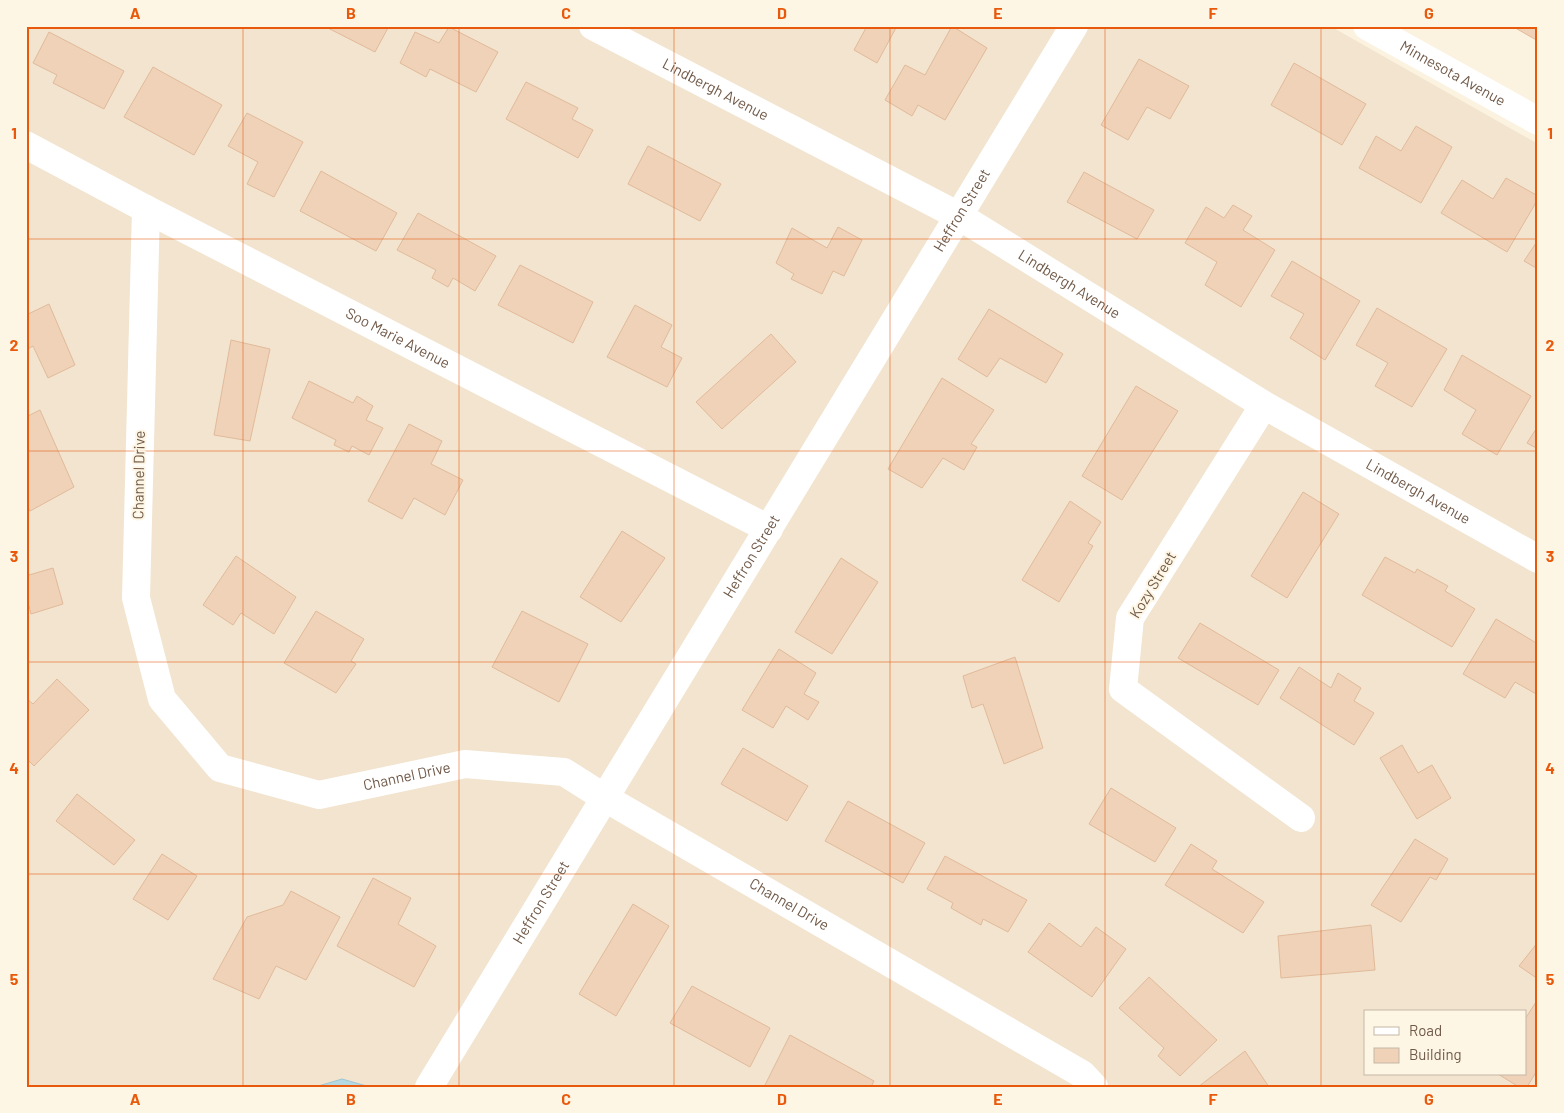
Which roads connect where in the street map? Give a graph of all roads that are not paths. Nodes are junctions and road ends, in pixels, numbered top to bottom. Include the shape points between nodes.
1 (593, 26) edge
2 (1074, 26) edge
3 (1367, 26) edge
4 (1538, 121) edge
5 (26, 145) edge
6 (146, 209) junction
7 (958, 216) junction
8 (1264, 406) junction
9 (769, 529) junction
10 (1538, 559) edge
11 (605, 798) junction
12 (1301, 818) dead end
13 (429, 1087) edge
14 (1094, 1087) edge

1 - 7 street, Lindbergh Avenue
2 - 7 street, Heffron Street
3 - 4 street, Minnesota Avenue
5 - 6 street, Soo Marie Avenue
6 - 9 street, Soo Marie Avenue
6 - 11 street, Channel Drive via 136,598 162,698 220,768 319,795 465,764 564,772
7 - 8 street, Lindbergh Avenue
7 - 9 street, Heffron Street
8 - 10 street, Lindbergh Avenue
8 - 12 street, Kozy Street via 1130,618 1123,689
9 - 11 street, Heffron Street
11 - 13 street, Heffron Street
11 - 14 street, Channel Drive via 1082,1074

